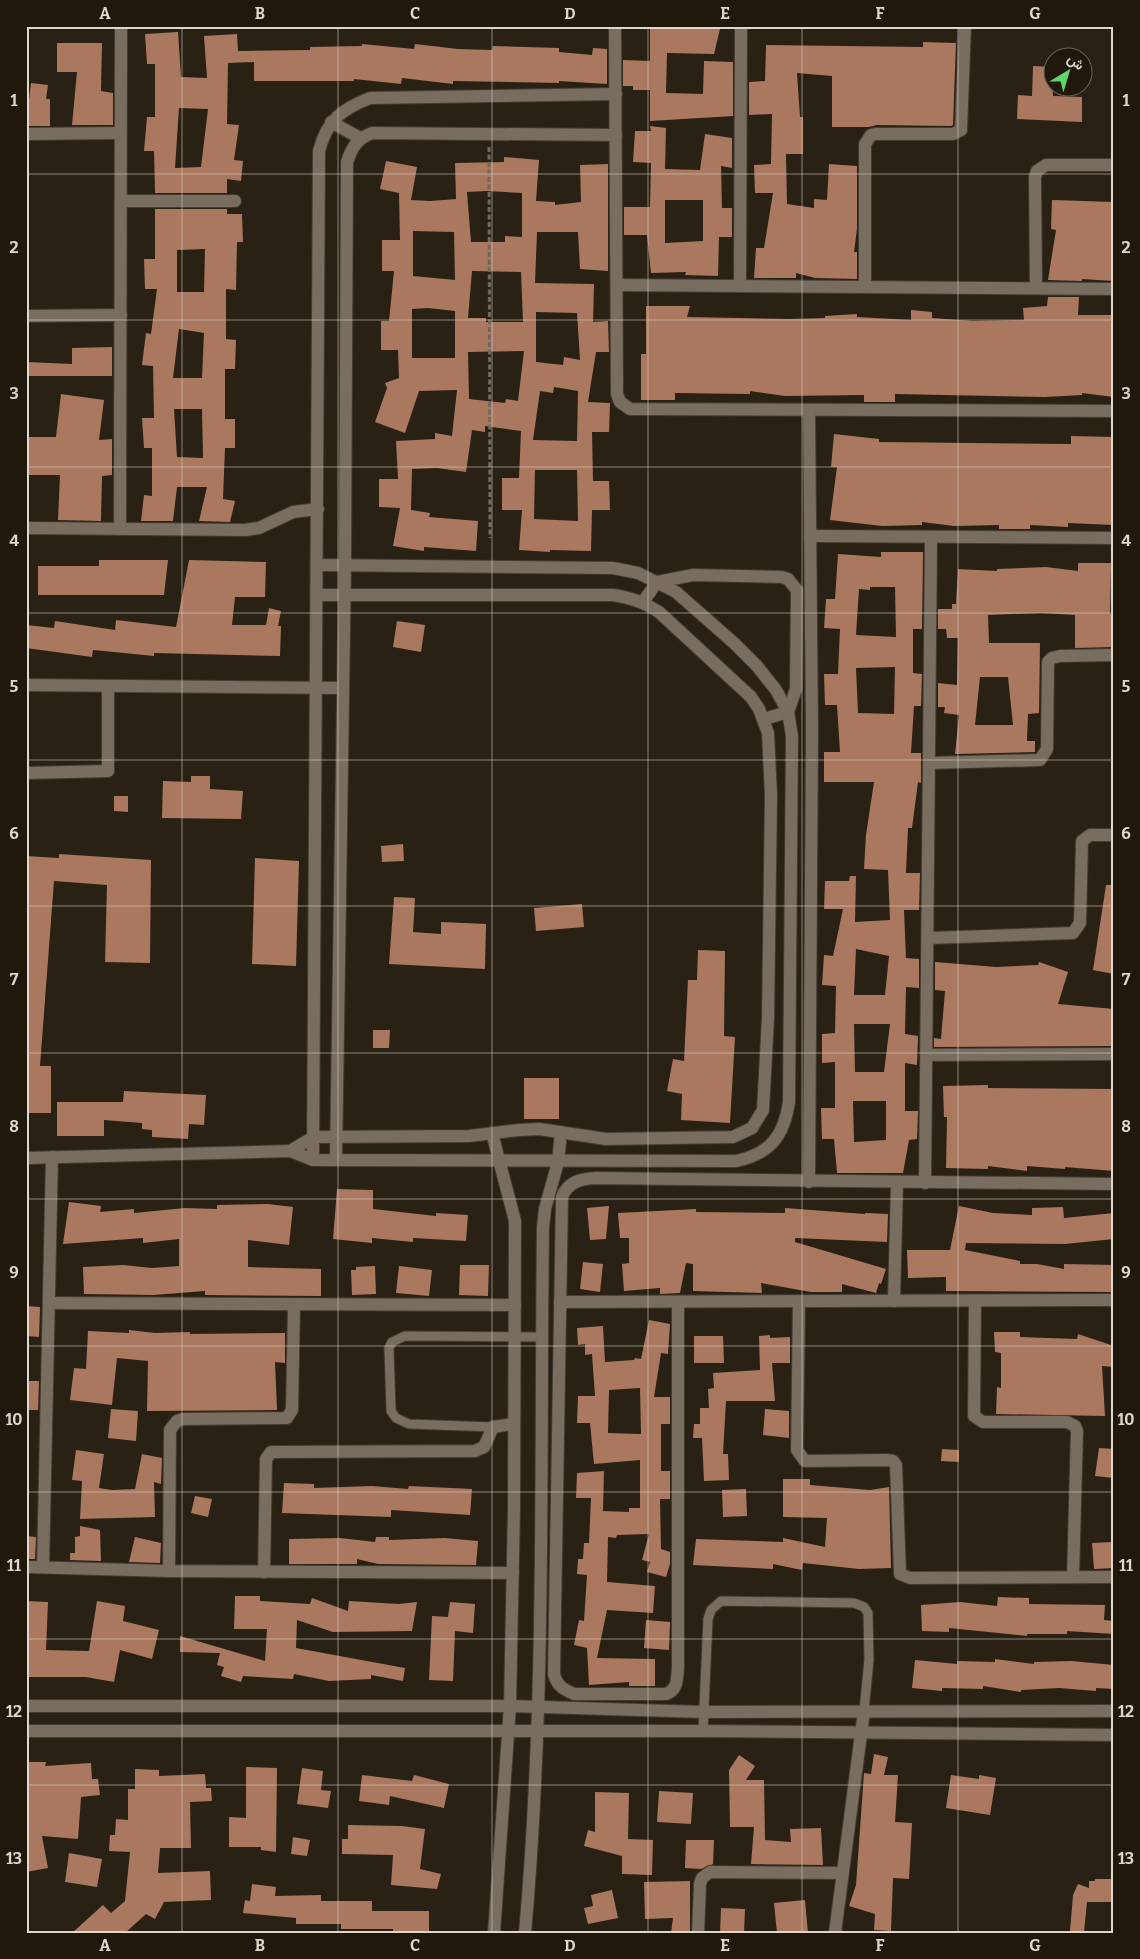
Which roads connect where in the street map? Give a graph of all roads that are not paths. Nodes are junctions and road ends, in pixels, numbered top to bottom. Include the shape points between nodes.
1 (120, 26) edge
2 (615, 26) edge
3 (741, 26) edge
4 (965, 26) edge
5 (616, 94) junction
6 (331, 122) junction
7 (120, 133) junction
8 (26, 134) edge
9 (616, 135) junction
10 (360, 138) junction
11 (1114, 165) edge
12 (121, 201) junction
13 (235, 201) dead end
14 (740, 284) junction
15 (617, 285) junction
16 (866, 286) junction
17 (1036, 288) junction
18 (1114, 290) edge
19 (121, 315) junction
20 (26, 316) edge
21 (809, 410) junction
22 (1114, 411) edge
23 (318, 509) junction
24 (26, 528) edge
25 (120, 529) junction
26 (810, 536) junction
27 (931, 538) junction
28 (1114, 538) edge
29 (318, 565) junction
30 (345, 566) junction
31 (657, 582) junction
32 (318, 595) junction
33 (344, 595) junction
34 (643, 602) junction
35 (1114, 654) edge
36 (26, 685) edge
37 (108, 686) junction
38 (316, 687) junction
39 (344, 688) junction
40 (788, 712) junction
41 (764, 719) junction
42 (929, 763) junction
43 (26, 772) edge
44 (1114, 835) edge
45 (928, 938) junction
46 (768, 1018) junction
47 (790, 1019) junction
48 (1114, 1054) edge
49 (927, 1056) junction
50 (786, 1119) junction
51 (809, 1121) junction
52 (561, 1132) junction
53 (492, 1133) junction
54 (314, 1137) junction
55 (336, 1137) junction
56 (290, 1151) junction
57 (52, 1157) junction
58 (26, 1158) edge
59 (313, 1160) junction
60 (336, 1160) junction
61 (498, 1162) junction
62 (558, 1162) junction
63 (707, 1162) junction
64 (705, 1180) junction
65 (809, 1182) junction
66 (897, 1183) junction
67 (925, 1183) junction
68 (1114, 1184) edge
69 (1114, 1300) edge
70 (894, 1301) junction
71 (560, 1302) junction
72 (678, 1302) junction
73 (799, 1302) junction
74 (975, 1302) junction
75 (50, 1303) junction
76 (294, 1305) junction
77 (515, 1306) junction
78 (514, 1337) junction
79 (542, 1337) junction
80 (513, 1424) junction
81 (493, 1427) junction
82 (26, 1567) edge
83 (43, 1567) junction
84 (169, 1571) junction
85 (264, 1572) junction
86 (513, 1573) junction
87 (1073, 1577) junction
88 (1114, 1577) edge
89 (540, 1647) junction
90 (554, 1648) junction
91 (619, 1694) junction
92 (26, 1706) edge
93 (510, 1706) junction
94 (539, 1708) junction
95 (618, 1710) junction
96 (864, 1711) junction
97 (704, 1712) junction
98 (1114, 1712) edge
99 (26, 1731) edge
100 (703, 1731) junction
101 (509, 1732) junction
102 (538, 1732) junction
103 (860, 1732) junction
104 (1114, 1735) edge
105 (841, 1872) junction
106 (494, 1933) edge
107 (525, 1933) edge
108 (698, 1933) edge
109 (835, 1933) edge

1 - 7 street
2 - 5 street
3 - 14 street
4 - 16 street via 961,130 953,134 875,134 867,138
5 - 6 street via 370,98 348,106
5 - 9 street
6 - 10 street
6 - 23 street via 319,151
7 - 8 street
7 - 12 street
9 - 10 street via 372,133
9 - 15 street
10 - 30 street via 351,148 347,162
11 - 17 street via 1046,164 1037,171
12 - 13 street
12 - 19 street
14 - 15 street
14 - 16 street
15 - 21 street via 618,394 624,407
16 - 17 street
17 - 18 street
19 - 20 street
19 - 25 street
21 - 22 street
21 - 26 street
23 - 25 street via 293,512 259,528 245,530
23 - 29 street
24 - 25 street
26 - 27 street
26 - 51 street
27 - 28 street
27 - 42 street
29 - 30 street
29 - 32 street
30 - 31 street via 614,568 638,573
30 - 33 street
31 - 34 street
31 - 40 street via 676,592 757,666
31 - 40 street via 703,575 782,576 793,584 797,590 797,666 796,689
32 - 33 street
32 - 38 street
33 - 34 street via 613,595
33 - 39 street
34 - 41 street via 659,612 751,697
35 - 42 street via 1060,656 1048,662 1047,749 1040,760
36 - 37 street
37 - 38 street
37 - 43 street via 108,771
38 - 39 street
38 - 54 street
39 - 55 street
40 - 41 street
40 - 47 street via 792,736
41 - 46 street via 768,733 771,795
42 - 45 street
44 - 45 street via 1090,836 1082,841 1080,924 1073,933
45 - 49 street
46 - 47 street
46 - 52 street via 763,1110 752,1128 743,1134 733,1137 606,1139
47 - 50 street
48 - 49 street
49 - 67 street
50 - 51 street
50 - 63 street via 767,1150 753,1158
51 - 65 street
52 - 53 street via 518,1130
52 - 62 street
53 - 55 street
53 - 61 street
54 - 55 street
54 - 56 street
54 - 59 street
55 - 60 street
56 - 57 street
56 - 59 street
57 - 58 street
57 - 75 street
59 - 60 street
60 - 61 street
61 - 62 street
61 - 77 street via 515,1221
62 - 63 street
62 - 79 street via 545,1210
63 - 64 street
64 - 65 street
64 - 71 street via 595,1178 583,1179 569,1186 562,1197
65 - 66 street
66 - 67 street
66 - 70 street
67 - 68 street
69 - 74 street
70 - 73 street
70 - 74 street
71 - 72 street
71 - 90 street
72 - 73 street
72 - 91 street via 677,1680 672,1692 666,1694
73 - 87 street via 797,1450 805,1461 886,1460 896,1464 900,1574 910,1578
74 - 87 street via 974,1416 983,1422 1067,1422 1072,1423 1077,1431
75 - 76 street
75 - 83 street
76 - 77 street
76 - 84 street via 290,1415 282,1419 183,1419 172,1425
77 - 78 street
78 - 79 lane
78 - 80 street
78 - 81 lane via 405,1336 392,1342 388,1348 391,1411 396,1418 409,1424
79 - 89 street
80 - 81 street
80 - 86 street
81 - 85 street via 484,1447 475,1451 271,1452 266,1459
82 - 83 street
83 - 84 street
84 - 85 street
85 - 86 street
86 - 93 street
87 - 88 street
89 - 90 street
89 - 94 street
90 - 91 street via 554,1674 556,1683 563,1690 574,1694
91 - 95 street
92 - 93 street
93 - 94 street
93 - 101 street
94 - 95 street
94 - 102 street
95 - 97 street
96 - 97 street
96 - 97 lane via 869,1650 868,1613 864,1607 854,1603 721,1601 708,1619
96 - 98 street
96 - 103 street
97 - 100 lane
99 - 101 street
100 - 102 street
100 - 103 street
101 - 102 street
101 - 106 street
102 - 107 street
103 - 104 street
103 - 105 street via 848,1842
105 - 108 street via 710,1872 700,1884
105 - 109 street

